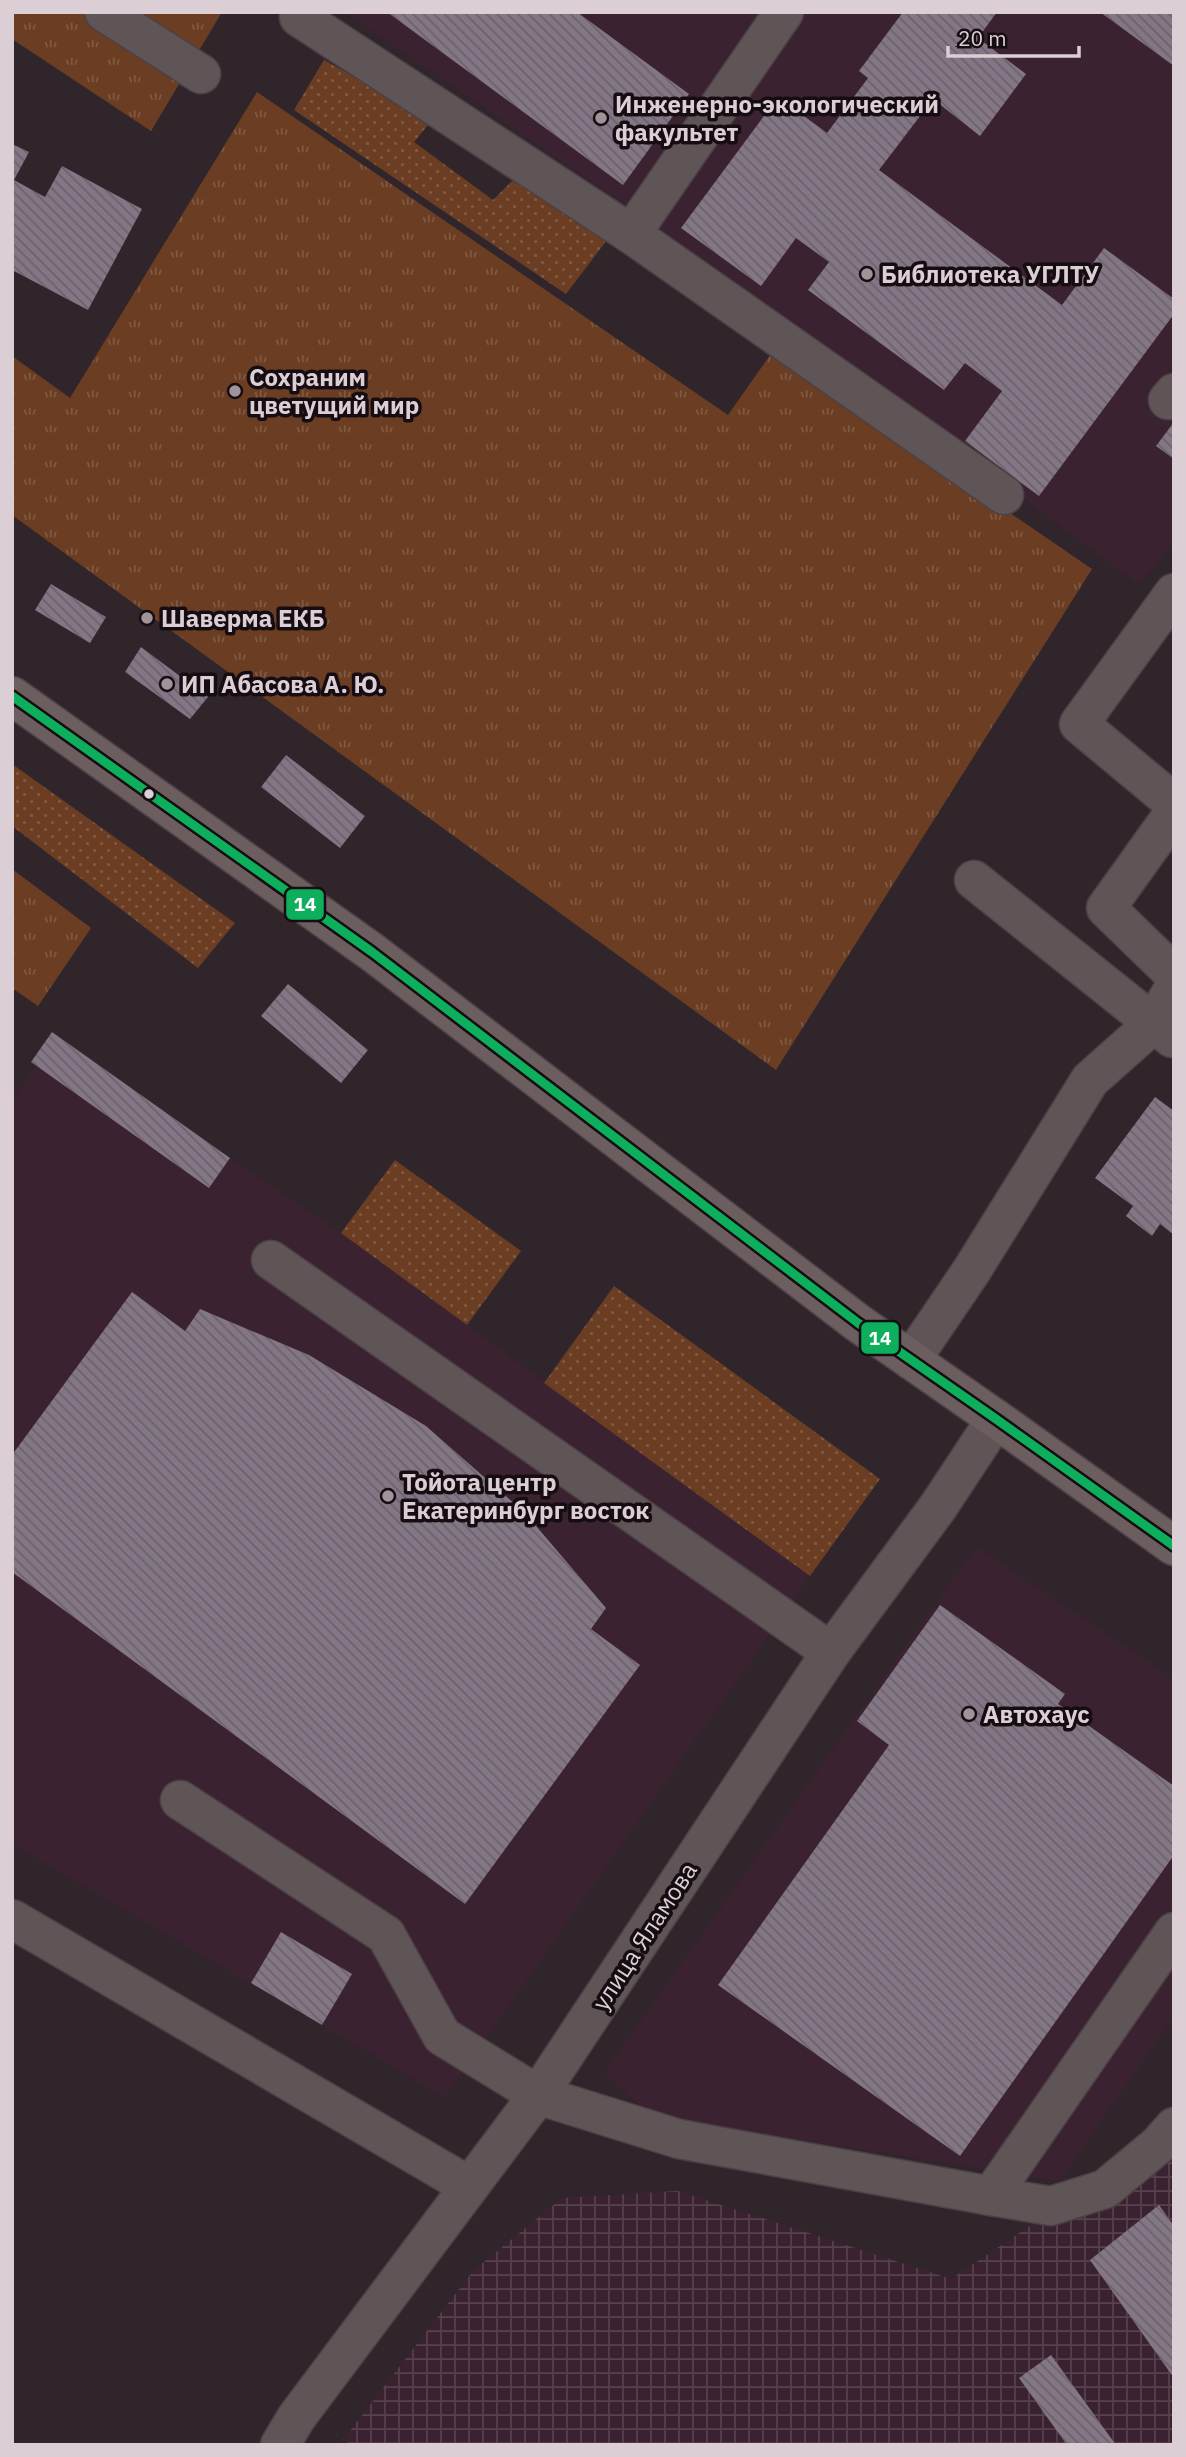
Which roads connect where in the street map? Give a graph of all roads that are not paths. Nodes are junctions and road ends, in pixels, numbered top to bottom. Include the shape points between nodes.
1 (104, 12) edge
2 (302, 12) edge
3 (784, 12) edge
4 (201, 74) dead end
5 (631, 234) junction
6 (1004, 495) dead end
7 (1174, 593) edge
8 (12, 696) edge
9 (1174, 803) edge
10 (1174, 813) edge
11 (974, 880) dead end
12 (1174, 974) edge
13 (1174, 988) edge
14 (1163, 1032) edge
15 (271, 1260) dead end
16 (911, 1360) junction
17 (996, 1419) junction
18 (1174, 1546) edge
19 (831, 1652) junction
20 (180, 1800) dead end
21 (12, 1919) edge
22 (1174, 1932) edge
23 (538, 2095) junction
24 (1174, 2127) edge
25 (469, 2186) junction
26 (991, 2196) junction
27 (280, 2445) edge

1 - 4 street
2 - 5 street via 299,17
3 - 5 street
5 - 6 street
7 - 9 street via 1079,724
8 - 16 main road via 372,952
10 - 12 street via 1106,908
11 - 14 street
13 - 14 street
14 - 16 street via 1090,1080
15 - 19 street
16 - 17 main road
17 - 18 main road
17 - 19 street, улица Яламова via 938,1507
19 - 23 street, улица Яламова
20 - 23 street via 386,1935 442,2036
21 - 25 street
22 - 26 street
23 - 25 street, улица Яламова
23 - 26 street via 679,2139
24 - 26 street via 1105,2189 1051,2206
25 - 27 street, улица Яламова via 296,2417

